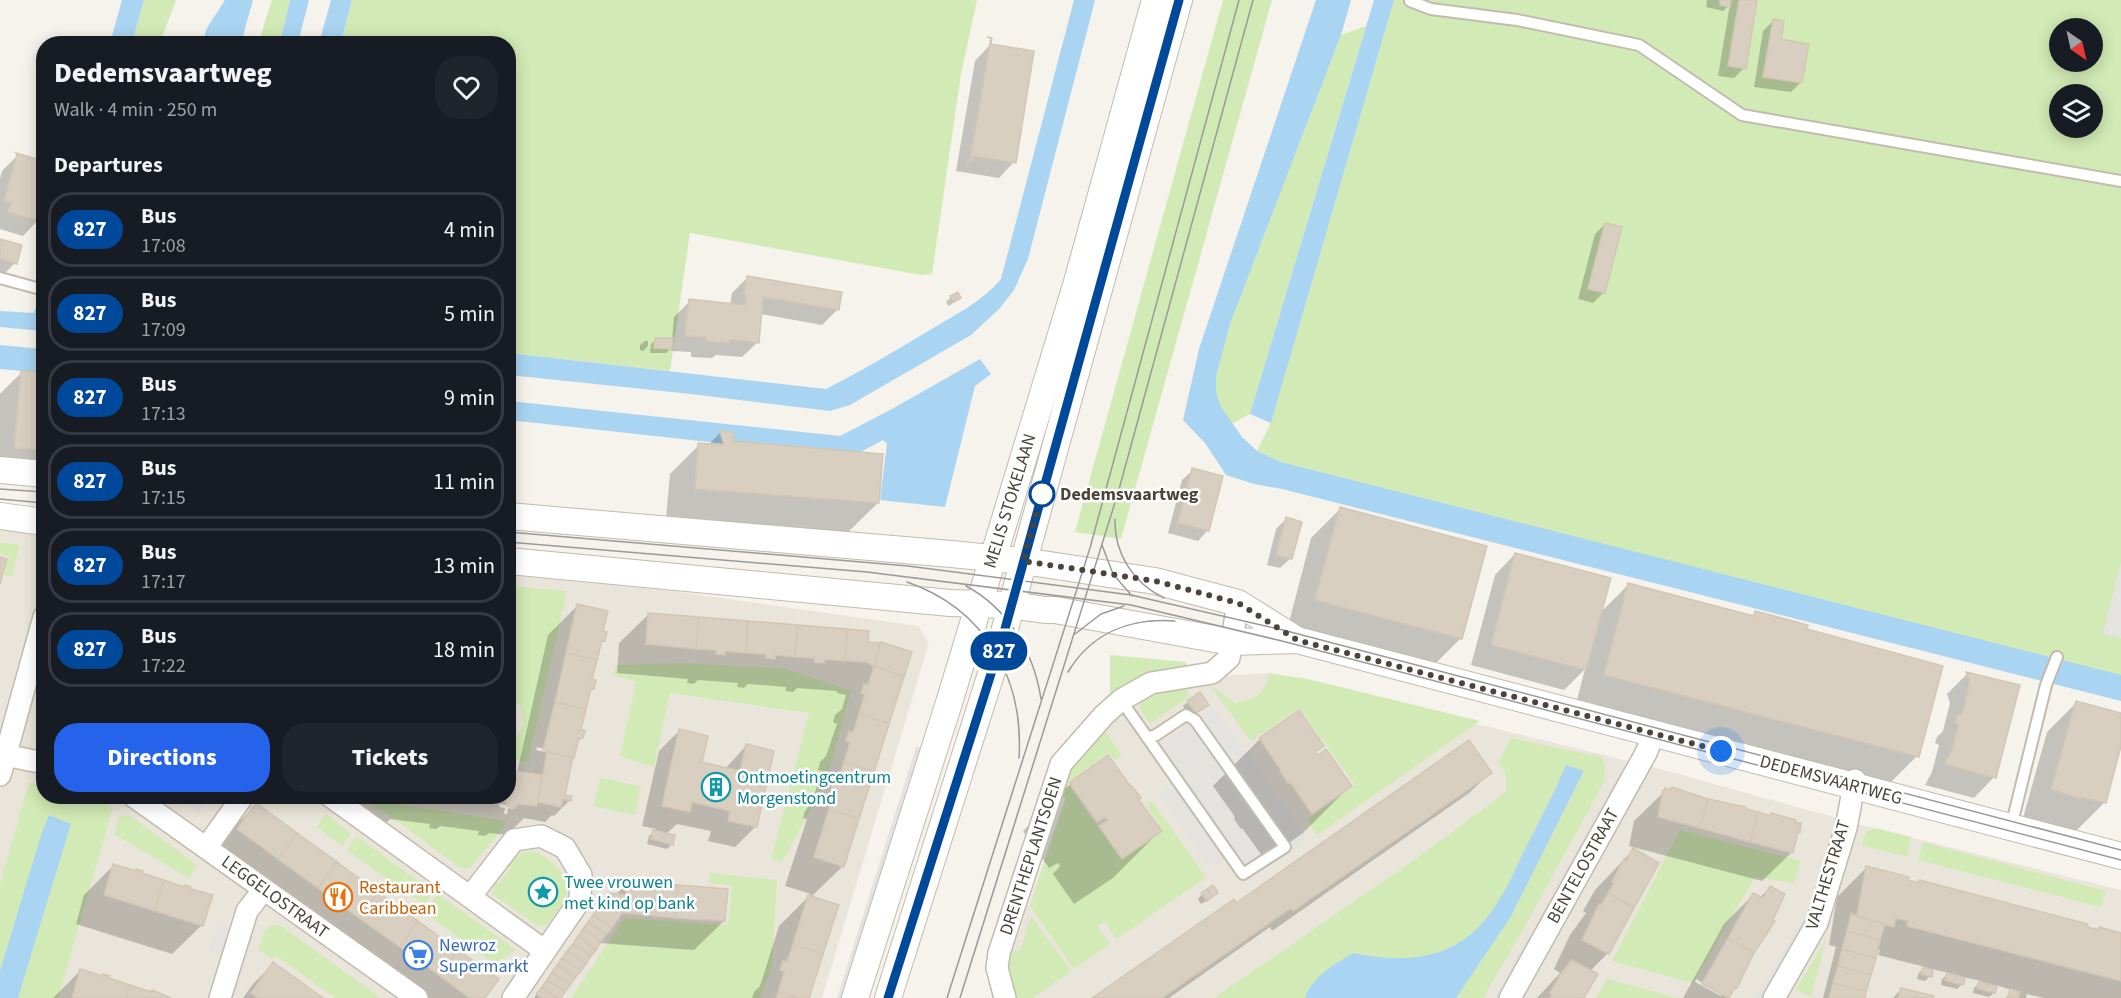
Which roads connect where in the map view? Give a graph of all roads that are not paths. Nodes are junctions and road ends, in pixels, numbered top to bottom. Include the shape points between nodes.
1 (1155, 0) edge
2 (1179, 0) edge
3 (1410, 1) edge
4 (2121, 181) edge
5 (0, 278) edge
6 (36, 288) edge
7 (0, 470) edge
8 (36, 473) edge
9 (0, 516) edge
10 (516, 517) edge
11 (36, 521) edge
12 (993, 558) junction
13 (1023, 561) junction
14 (516, 562) edge
15 (978, 603) junction
16 (1238, 603) junction
17 (1011, 605) junction
18 (1297, 640) junction
19 (1231, 642) junction
20 (36, 644) edge
21 (2056, 657) dead end
22 (1121, 700) junction
23 (1654, 733) junction
24 (1149, 737) junction
25 (3, 754) edge
26 (36, 761) edge
27 (0, 775) edge
28 (1854, 783) junction
29 (144, 804) edge
30 (237, 804) edge
31 (341, 804) edge
32 (2011, 827) junction
33 (206, 848) junction
34 (2121, 856) edge
35 (264, 889) junction
36 (470, 897) junction
37 (545, 951) junction
38 (220, 998) edge
39 (417, 998) edge
40 (513, 998) edge
41 (855, 998) edge
42 (888, 998) edge
43 (1005, 998) edge
44 (1510, 998) edge
45 (1774, 998) edge

1 - 12 street, MELIS STOKELAAN via 1077,282
2 - 13 street, MELIS STOKELAAN
3 - 4 lane via 1431,9 1517,20 1639,45 1742,115
5 - 6 lane
7 - 8 street
9 - 11 street
10 - 12 street, DEDEMSVAARTWEG
12 - 13 street, DEDEMSVAARTWEG
12 - 15 street, MELIS STOKELAAN
13 - 16 street, DEDEMSVAARTWEG via 1155,581
13 - 17 street, MELIS STOKELAAN
14 - 15 street, DEDEMSVAARTWEG
15 - 17 street, DEDEMSVAARTWEG
15 - 41 street, MELIS STOKELAAN
16 - 18 street, DEDEMSVAARTWEG
16 - 19 street, DRENTHEPLANTSOEN
17 - 19 street, DEDEMSVAARTWEG
17 - 42 street, MELIS STOKELAAN
18 - 19 street, DEDEMSVAARTWEG
18 - 23 street, DEDEMSVAARTWEG
19 - 22 street, DRENTHEPLANTSOEN via 1229,658 1212,673 1151,683
20 - 25 street
21 - 32 lane
22 - 24 lane
22 - 43 street, DRENTHEPLANTSOEN via 1061,764 999,953 997,968
23 - 28 street, DEDEMSVAARTWEG
23 - 44 street, BENTELOSTRAAT via 1647,753
24 - 24 lane via 1244,874 1285,847 1195,720 1186,716
25 - 26 street
25 - 27 street
28 - 32 street, DEDEMSVAARTWEG
28 - 45 street, VALTHESTRAAT via 1846,828 1817,923
29 - 33 street, LEGGELOSTRAAT
30 - 33 street
31 - 36 street
32 - 34 street, DEDEMSVAARTWEG
33 - 35 street, LEGGELOSTRAAT
35 - 38 street via 247,911
35 - 39 street, LEGGELOSTRAAT
36 - 37 street
36 - 37 street via 513,840 541,836 565,848 581,875 580,900
37 - 40 street

